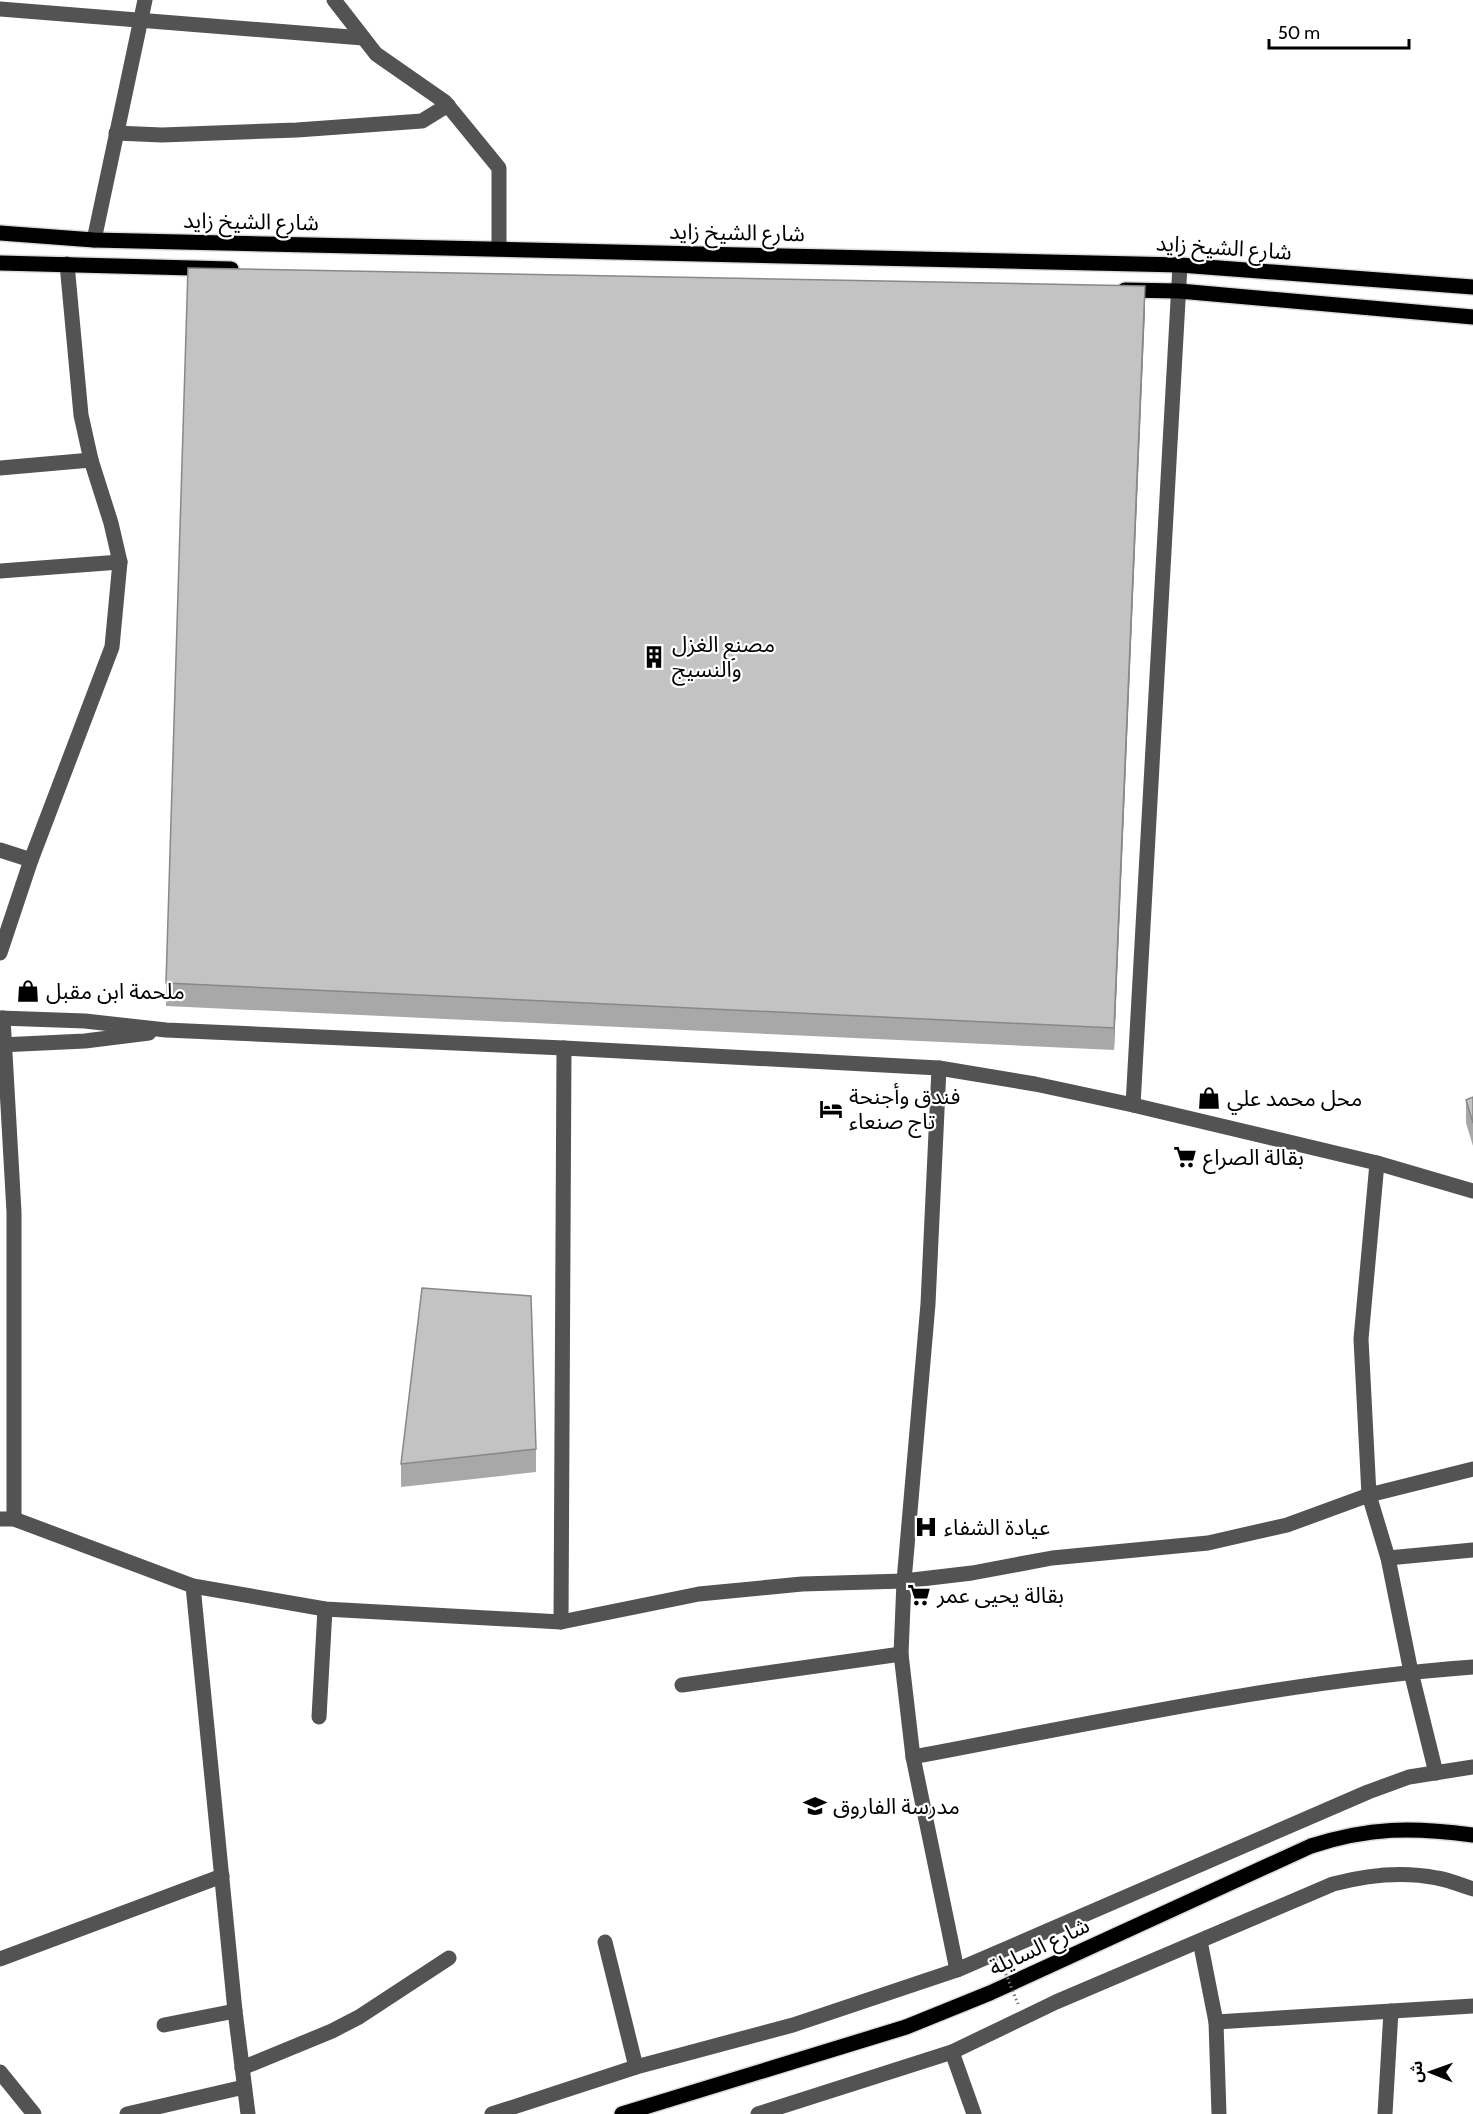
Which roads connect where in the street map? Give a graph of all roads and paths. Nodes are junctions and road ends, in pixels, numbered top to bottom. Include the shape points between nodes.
1 (145, 0) edge
2 (334, 0) edge
3 (0, 9) edge
4 (140, 21) junction
5 (363, 38) junction
6 (448, 105) junction
7 (116, 133) junction
8 (0, 233) edge
9 (93, 240) junction
10 (500, 249) junction
11 (0, 263) edge
12 (67, 264) junction
13 (1180, 265) junction
14 (247, 269) edge
15 (1473, 287) edge
16 (1107, 289) edge
17 (1179, 291) junction
18 (1473, 317) edge
19 (91, 460) junction
20 (0, 468) edge
21 (120, 562) junction
22 (0, 571) edge
23 (0, 850) edge
24 (31, 860) junction
25 (0, 953) edge
26 (2, 1018) edge
27 (166, 1030) junction
28 (2, 1045) edge
29 (564, 1048) junction
30 (939, 1068) junction
31 (1133, 1105) junction
32 (1377, 1163) junction
33 (1473, 1191) edge
34 (7, 1213) edge
35 (1473, 1469) edge
36 (1369, 1495) junction
37 (7, 1519) edge
38 (1473, 1550) edge
39 (1388, 1558) junction
40 (904, 1581) junction
41 (193, 1586) junction
42 (325, 1609) junction
43 (561, 1622) junction
44 (901, 1654) junction
45 (1473, 1667) edge
46 (1411, 1671) junction
47 (682, 1685) dead end
48 (320, 1717) dead end
49 (913, 1757) junction
50 (1473, 1767) edge
51 (1436, 1773) junction
52 (1473, 1835) edge
53 (222, 1876) junction
54 (1473, 1889) edge
55 (1200, 1941) junction
56 (605, 1942) dead end
57 (999, 1957) dead end
58 (449, 1958) dead end
59 (0, 1959) edge
60 (957, 1970) junction
61 (1017, 2004) dead end
62 (1473, 2006) edge
63 (235, 2011) junction
64 (1391, 2011) junction
65 (1216, 2022) junction
66 (164, 2025) dead end
67 (952, 2052) junction
68 (636, 2067) junction
69 (242, 2068) junction
70 (0, 2072) edge
71 (244, 2087) junction
72 (789, 2109) edge
73 (629, 2113) edge
74 (34, 2114) edge
75 (128, 2114) edge
76 (248, 2114) edge
77 (492, 2114) edge
78 (758, 2114) edge
79 (974, 2114) edge
80 (1219, 2114) edge
81 (1384, 2114) edge

1 - 4 street
2 - 5 street
3 - 4 street
4 - 5 street
4 - 7 street
5 - 6 street via 376,54
6 - 7 street via 422,121 297,130
6 - 10 street via 499,168
7 - 9 street
8 - 9 main road, شارع الشيخ زايد
9 - 10 main road, شارع الشيخ زايد
10 - 13 main road, شارع الشيخ زايد
11 - 12 main road
12 - 14 main road
12 - 19 street via 81,415
13 - 15 main road, شارع الشيخ زايد
13 - 17 street
16 - 17 main road
17 - 18 main road
17 - 31 street
19 - 20 street
19 - 21 street
21 - 22 street
21 - 24 street via 112,647
23 - 24 street
24 - 25 street
26 - 27 street via 85,1021
26 - 28 street
27 - 28 street via 85,1041
27 - 29 street
28 - 34 street
29 - 30 street
29 - 43 street
30 - 31 street
30 - 40 street via 928,1304
31 - 32 street
32 - 33 street
32 - 36 street via 1361,1339
34 - 37 street
35 - 36 street
36 - 39 street
36 - 40 street via 1287,1525 1208,1543 1052,1558
37 - 41 street
38 - 39 street
39 - 46 street
40 - 43 street via 802,1584 699,1594
40 - 44 street
41 - 42 street
41 - 53 street
42 - 43 street
42 - 48 street
44 - 47 street
44 - 49 street
45 - 46 street
46 - 49 street via 1196,1703
46 - 51 street
49 - 60 street
50 - 51 street
51 - 60 street via 1409,1777 1368,1792
52 - 73 main road, شارع السايلة via 1389,1829 1311,1846 939,2014
53 - 59 street
53 - 63 street
54 - 55 street via 1413,1875 1352,1879
55 - 65 street
55 - 67 street via 1056,2002
56 - 68 street
57 - 61 path, bridge
58 - 69 street via 332,2031
60 - 68 street via 793,2025
62 - 64 street
63 - 66 street
63 - 69 street
64 - 65 street
64 - 81 street
65 - 80 street
67 - 72 street
67 - 79 street
68 - 77 street
69 - 71 street
70 - 74 street
71 - 75 street
71 - 76 street
72 - 78 street

